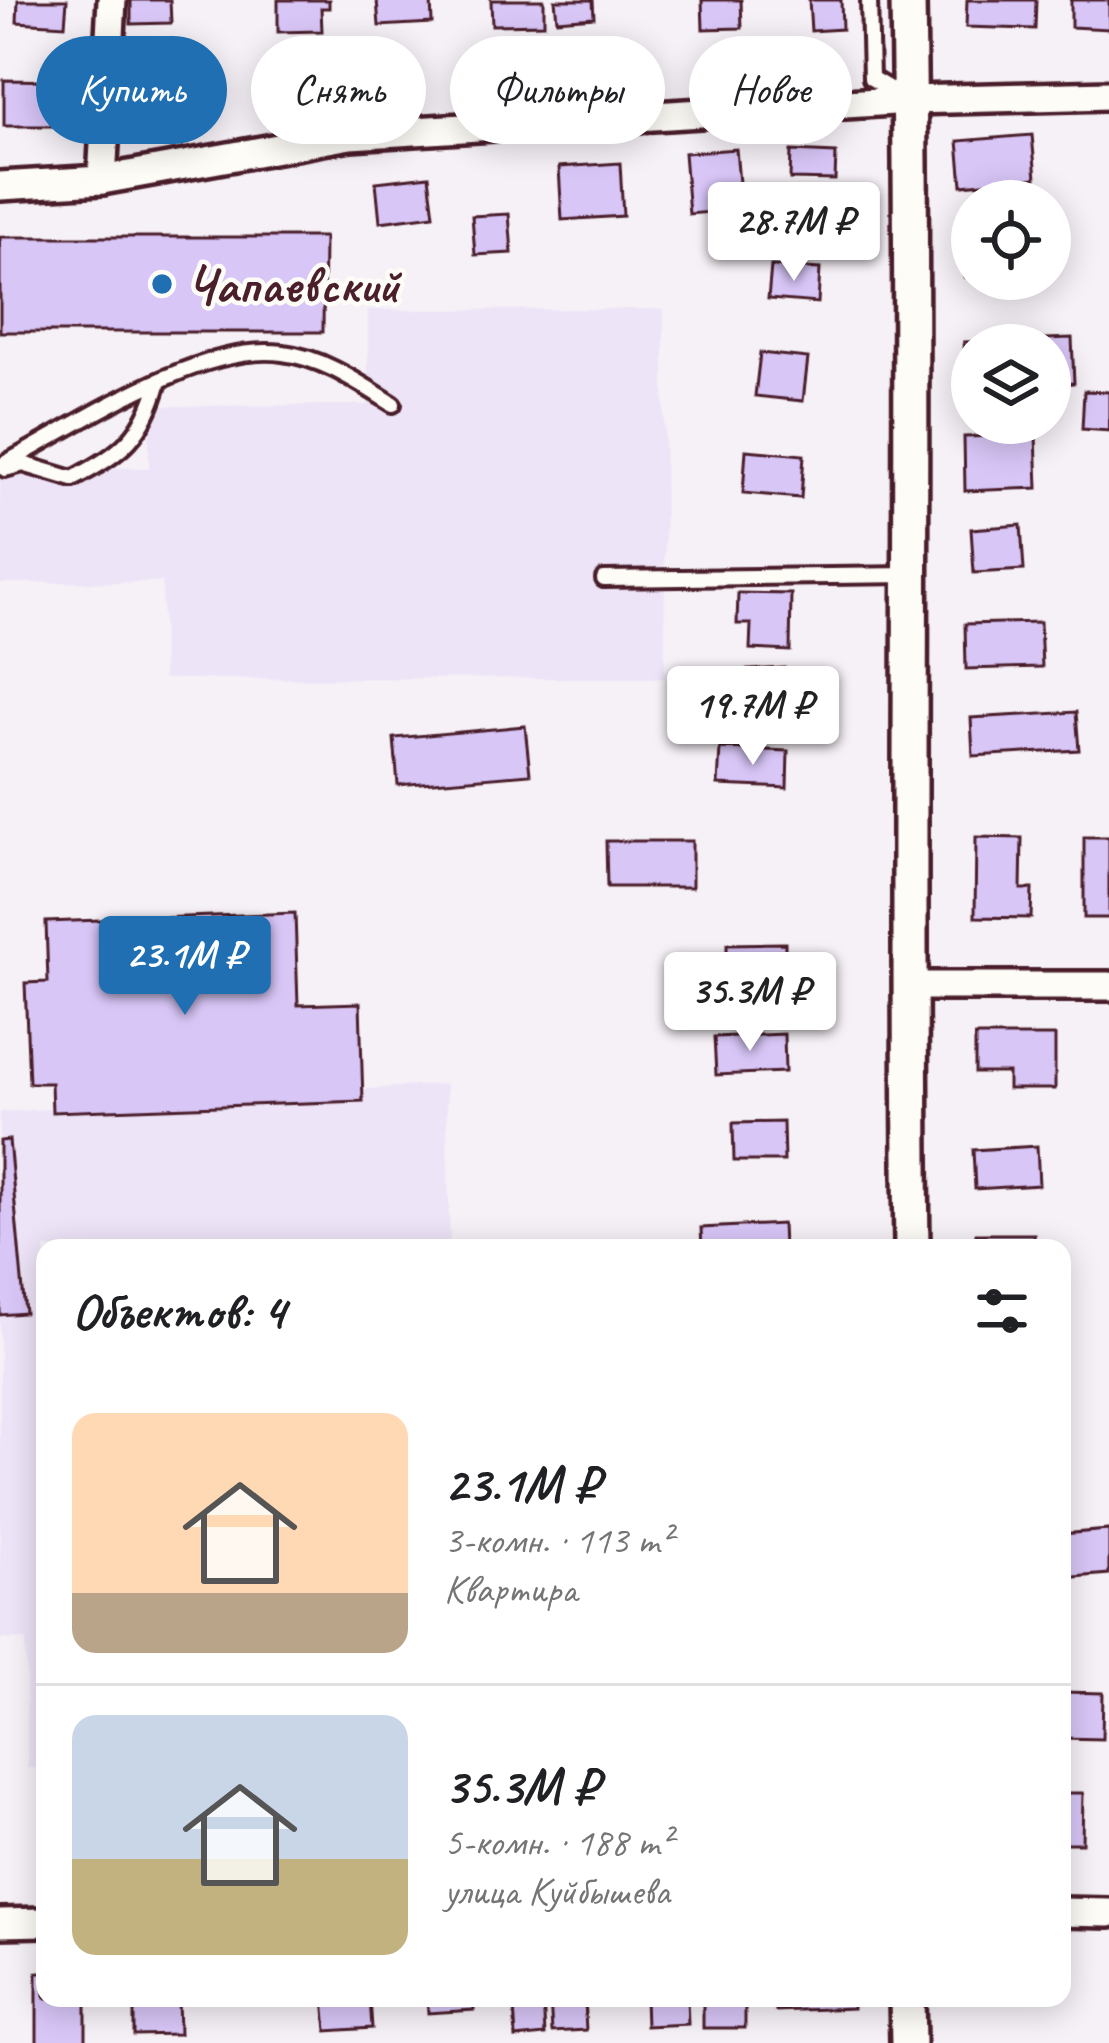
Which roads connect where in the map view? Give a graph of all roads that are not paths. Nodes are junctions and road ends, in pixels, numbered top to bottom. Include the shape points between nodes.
1 (112, 0) edge
2 (869, 0) edge
3 (908, 0) edge
4 (1109, 95) edge
5 (910, 100) junction
6 (102, 180) junction
7 (0, 186) edge
8 (159, 381) junction
9 (393, 404) dead end
10 (0, 468) edge
11 (914, 575) junction
12 (604, 579) dead end
13 (908, 986) junction
14 (1109, 986) edge
15 (912, 1239) edge
16 (1071, 1912) edge
17 (1109, 1913) edge
18 (36, 1922) edge
19 (0, 1923) edge
20 (908, 2007) edge
21 (908, 2043) edge

1 - 6 street
2 - 5 lane via 871,78
3 - 5 street
4 - 5 street
5 - 6 street via 350,135
5 - 11 street
6 - 7 street
8 - 9 lane via 225,355 283,352 336,369
8 - 10 lane
8 - 10 lane via 132,442 95,467 73,479 23,464
11 - 12 lane
11 - 13 street
13 - 14 street
13 - 15 street
16 - 17 street
18 - 19 street
20 - 21 street

